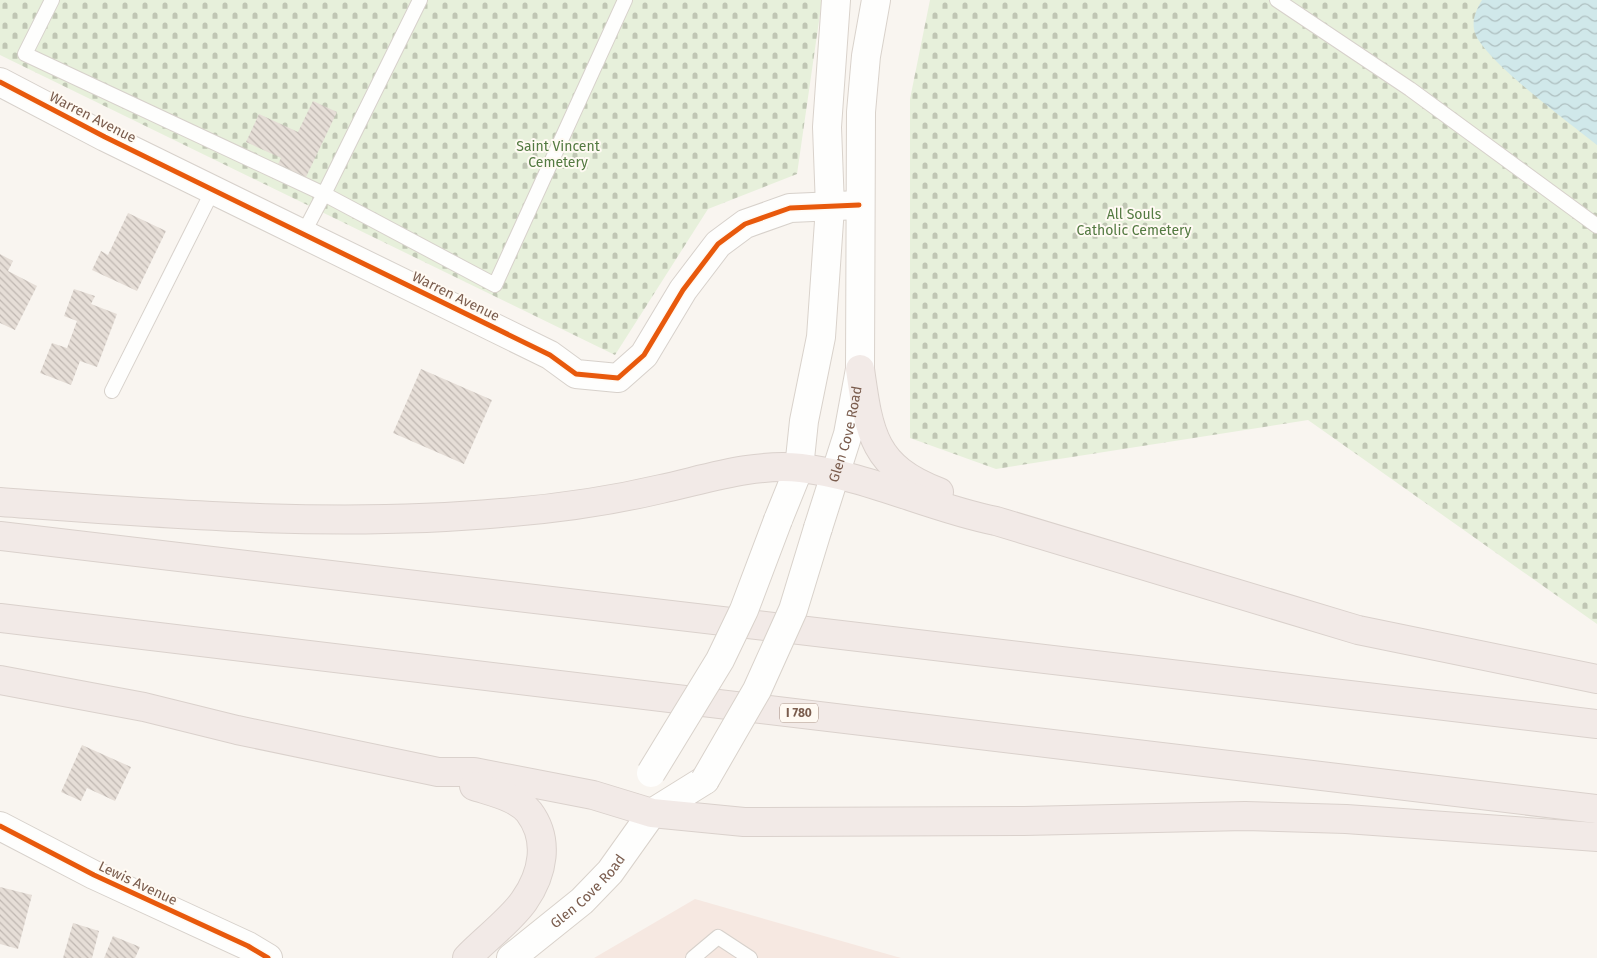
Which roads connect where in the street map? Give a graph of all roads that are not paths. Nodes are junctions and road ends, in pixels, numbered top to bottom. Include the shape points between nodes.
1 (52, 0) edge
2 (420, 0) edge
3 (625, 0) edge
4 (836, 0) edge
5 (876, 0) edge
6 (1278, 0) edge
7 (0, 82) edge
8 (213, 190) junction
9 (324, 194) junction
10 (859, 205) junction
11 (830, 206) junction
12 (1597, 226) edge
13 (303, 234) junction
14 (860, 370) junction
15 (112, 391) dead end
16 (798, 468) junction
17 (835, 474) junction
18 (0, 502) edge
19 (996, 522) junction
20 (0, 536) edge
21 (0, 618) edge
22 (1597, 679) edge
23 (0, 680) edge
24 (1597, 724) edge
25 (438, 772) junction
26 (1597, 809) edge
27 (652, 813) junction
28 (0, 826) edge
29 (1597, 837) edge
30 (268, 958) edge
31 (467, 958) edge
32 (512, 958) edge
33 (693, 958) edge
34 (750, 958) edge

1 - 9 lane via 25,54
2 - 9 lane
3 - 9 lane via 495,285
4 - 11 main road via 827,127
5 - 10 main road, Glen Cove Road via 861,112
6 - 12 lane via 1410,90
7 - 8 main road, Warren Avenue
8 - 13 main road, Warren Avenue
8 - 15 lane
9 - 13 lane
10 - 11 main road, Warren Avenue
10 - 14 main road, Glen Cove Road
11 - 13 main road, Warren Avenue via 790,208 745,224 718,244 684,290 644,355 618,378 576,374 550,355
11 - 16 main road via 821,338
14 - 17 main road, Glen Cove Road via 848,434
14 - 19 highway via 871,433 884,457 917,484 963,501
16 - 17 highway
16 - 18 highway via 738,471 659,490 503,513 413,519 258,517
16 - 27 main road, bridge via 744,610 720,660 651,773
17 - 19 highway via 865,481 958,514
17 - 27 main road, Glen Cove Road, bridge via 793,610 757,690 705,780
19 - 22 highway via 1358,630
20 - 24 highway
21 - 26 highway, I 780
23 - 25 highway via 144,707
25 - 27 highway via 483,774 593,795
25 - 31 highway via 506,796 528,812 541,839 542,866 524,902
27 - 29 highway via 744,822 1024,822 1245,816 1346,819
27 - 32 main road, Glen Cove Road via 610,872 589,894
28 - 30 main road, Lewis Avenue
33 - 34 lane via 718,937

